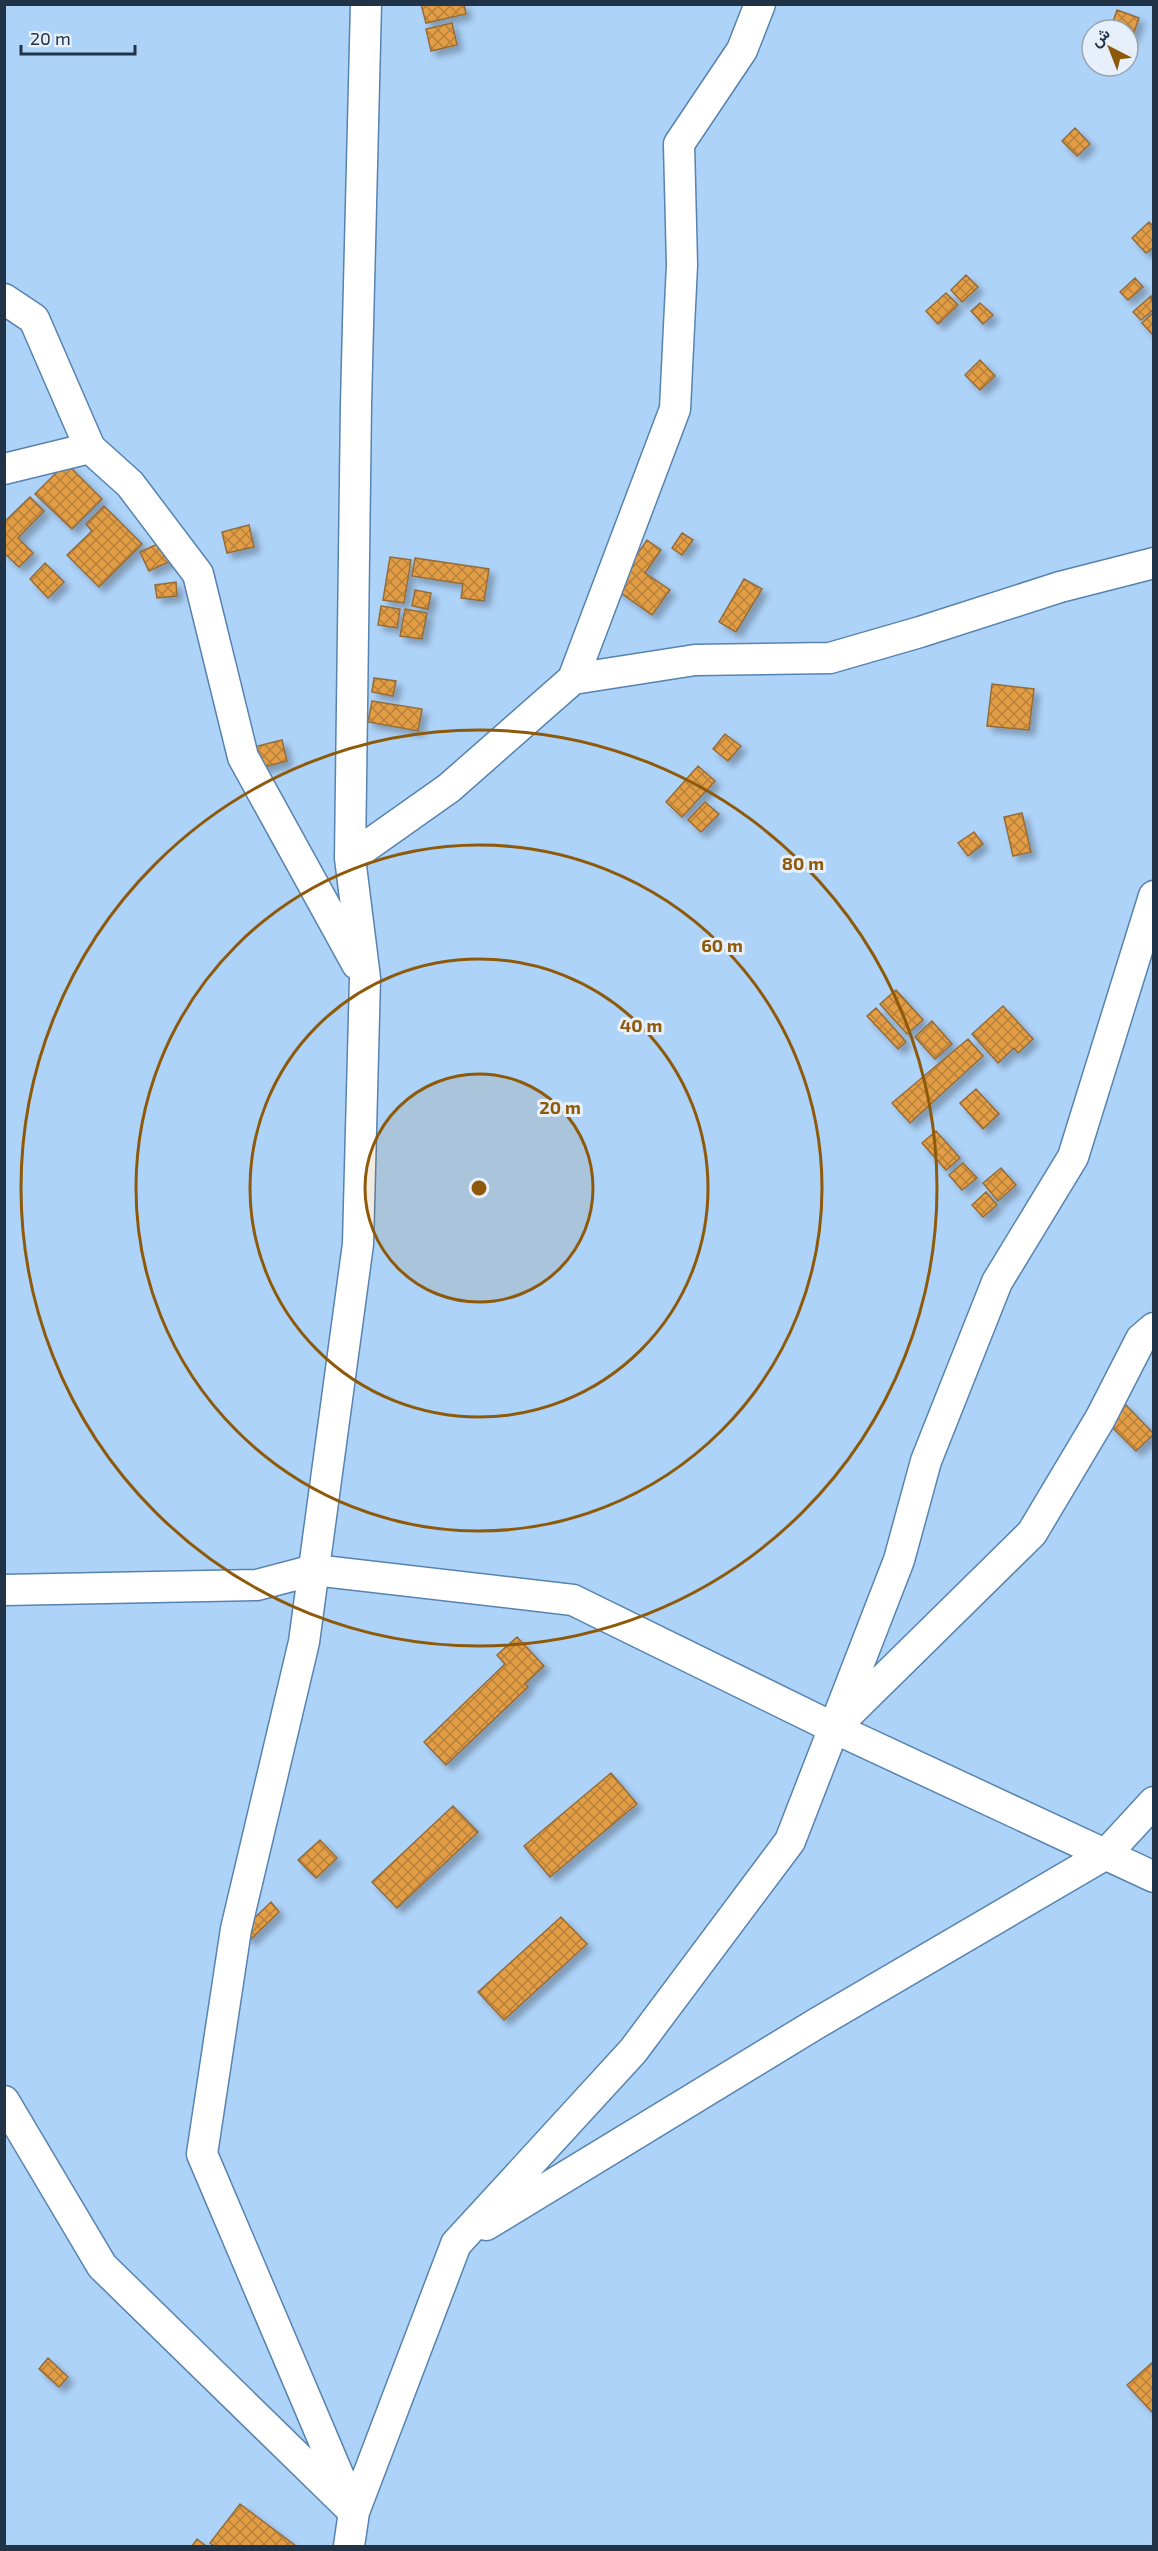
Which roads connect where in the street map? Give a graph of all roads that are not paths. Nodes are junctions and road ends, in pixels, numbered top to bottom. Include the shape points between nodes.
1 (366, 4) edge
2 (760, 4) edge
3 (4, 299) edge
4 (90, 448) junction
5 (4, 469) edge
6 (1154, 563) edge
7 (573, 679) junction
8 (350, 858) junction
9 (1154, 896) edge
10 (365, 978) junction
11 (1154, 1328) edge
12 (314, 1570) junction
13 (4, 1590) edge
14 (834, 1728) junction
15 (1154, 1802) edge
16 (1106, 1854) junction
17 (1154, 1877) edge
18 (4, 2101) edge
19 (456, 2244) junction
20 (354, 2512) junction
21 (349, 2547) edge

1 - 8 street
2 - 7 street via 742,50 679,144 682,265 675,409
3 - 4 street via 34,318
4 - 5 street
4 - 10 street via 130,484 198,574 243,757
6 - 7 street via 1060,587 830,658 696,660
7 - 8 street via 449,788
8 - 10 street
9 - 14 street via 1073,1157 997,1282 926,1461 899,1560
10 - 12 street via 358,1244
11 - 14 street via 1141,1339 1100,1419 1032,1533
12 - 13 street via 257,1584
12 - 14 street via 573,1600
12 - 20 street via 304,1642 236,1929 202,2154
14 - 16 street
14 - 19 street via 790,1841 633,2051
15 - 16 street
16 - 17 street
16 - 19 street via 819,2022
18 - 20 street via 102,2266
19 - 20 street
20 - 21 street

